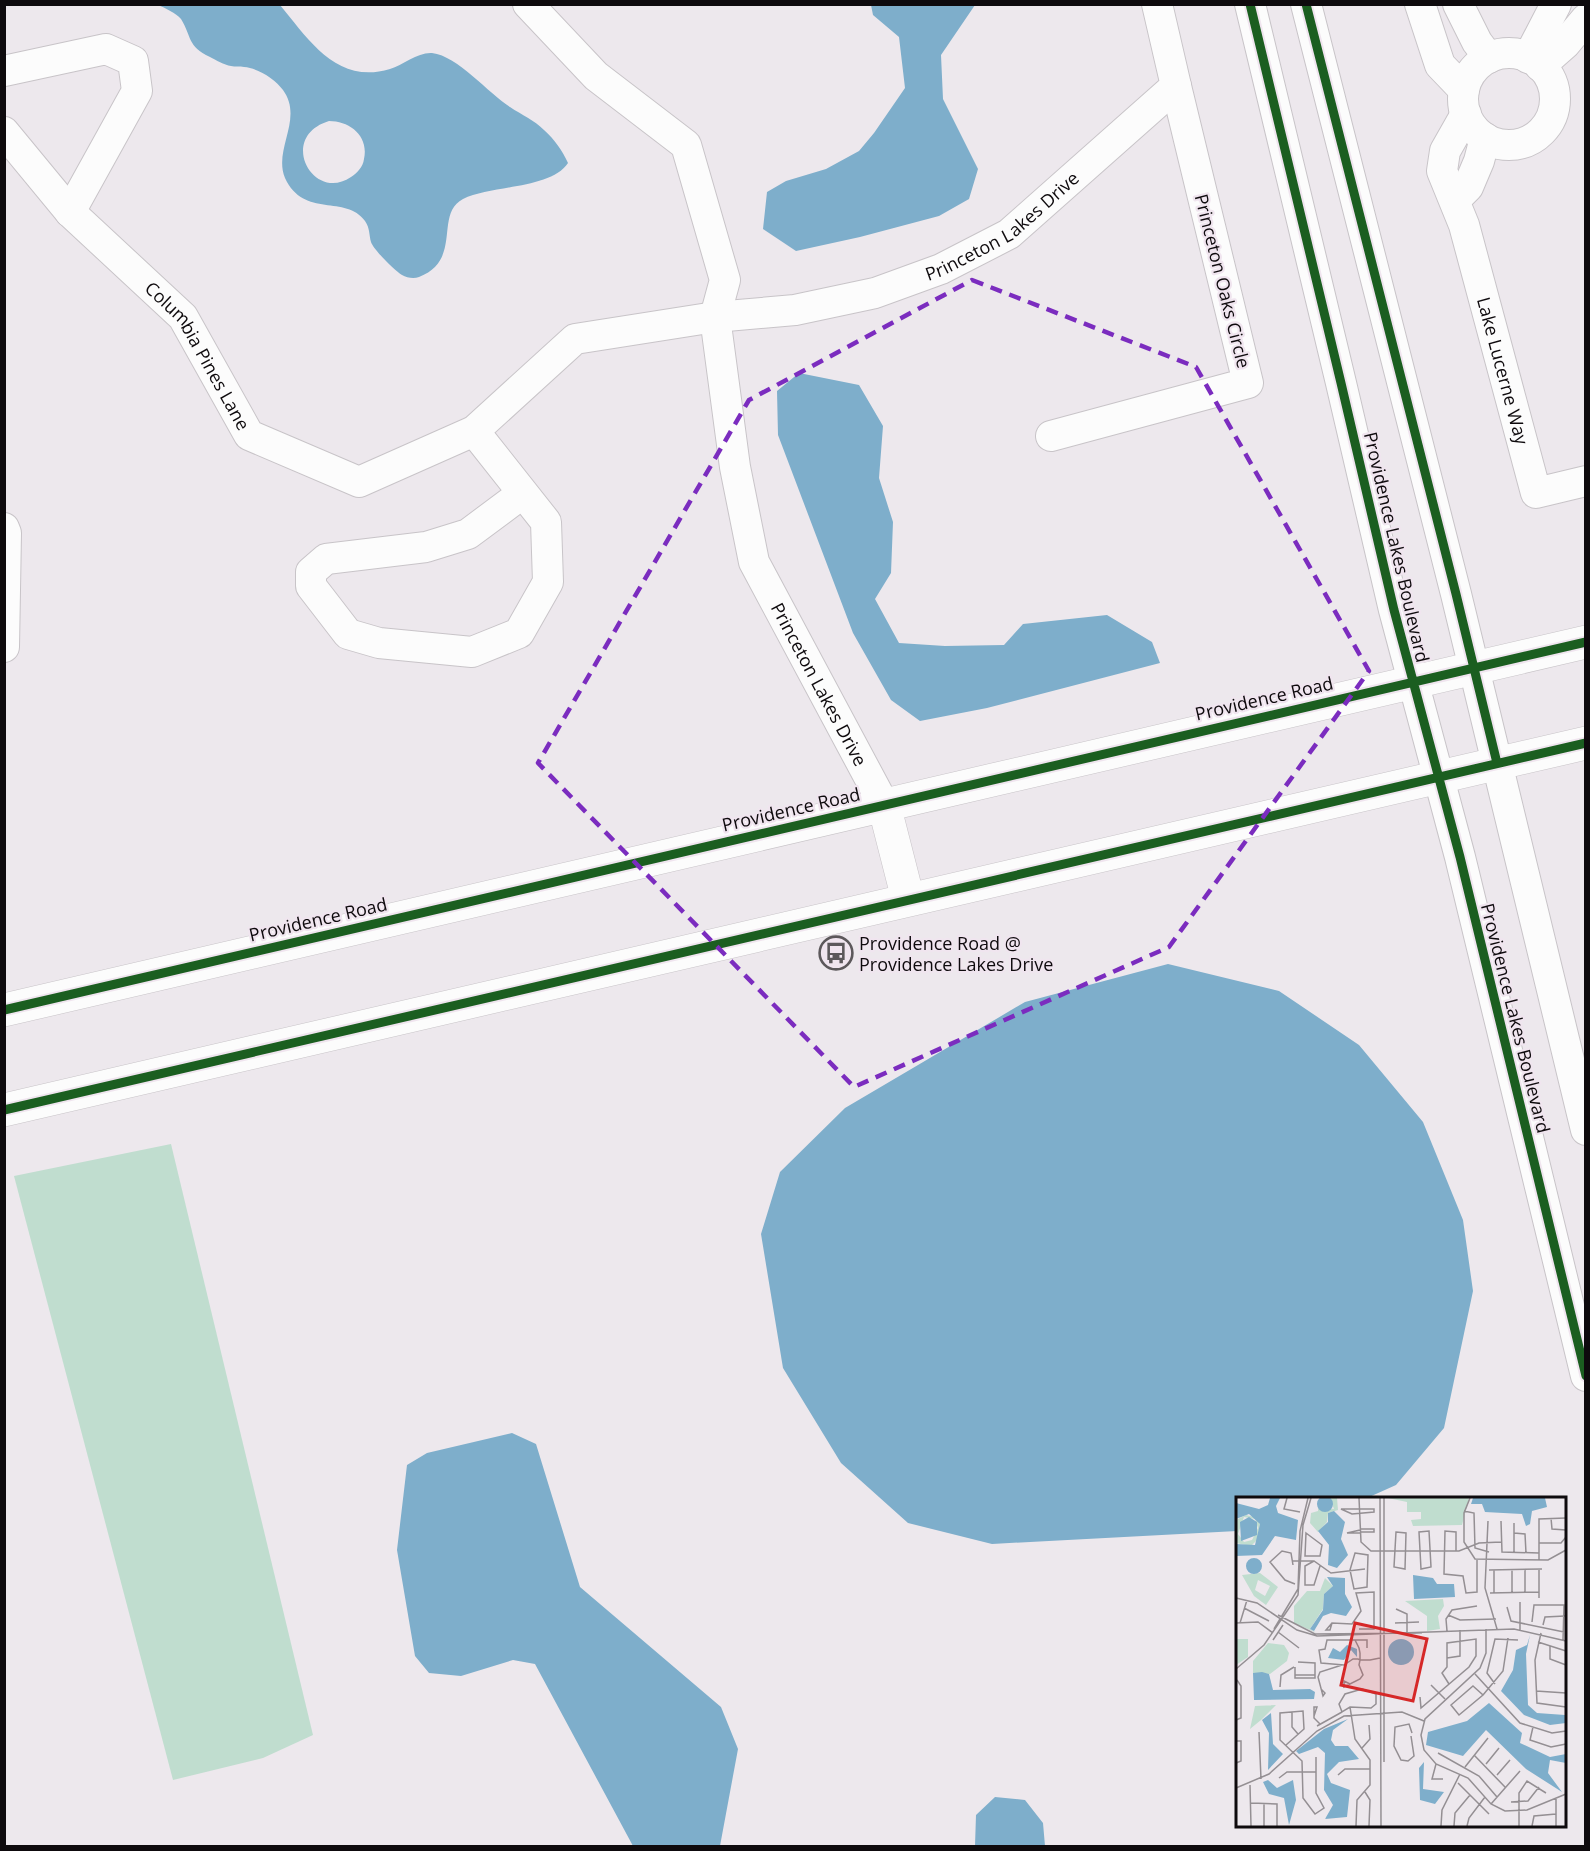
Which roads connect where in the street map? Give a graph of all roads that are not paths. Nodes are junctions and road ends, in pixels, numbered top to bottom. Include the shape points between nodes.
1 (528, 4) edge
2 (1157, 4) edge
3 (1250, 4) edge
4 (1306, 4) edge
5 (1420, 4) edge
6 (1458, 4) edge
7 (1556, 4) edge
8 (1586, 19) edge
9 (1489, 58) junction
10 (1534, 62) junction
11 (4, 71) edge
12 (1176, 86) junction
13 (1465, 102) junction
14 (4, 132) edge
15 (1485, 138) junction
16 (1455, 200) junction
17 (70, 212) junction
18 (715, 317) junction
19 (474, 431) junction
20 (1051, 436) dead end
21 (1586, 481) edge
22 (523, 494) junction
23 (4, 528) edge
24 (1586, 642) edge
25 (4, 647) edge
26 (1473, 667) junction
27 (1412, 681) junction
28 (1586, 743) edge
29 (1497, 763) junction
30 (1438, 777) junction
31 (884, 805) junction
32 (908, 899) junction
33 (4, 1010) edge
34 (4, 1110) edge
35 (1586, 1130) edge
36 (1581, 1335) edge
37 (1586, 1376) edge

1 - 18 street, Princeton Lakes Drive via 596,76 686,145 725,280
2 - 12 street
3 - 27 street, Providence Lakes Boulevard
4 - 26 street
5 - 13 street via 1440,65
6 - 9 street
7 - 10 street
8 - 10 street via 1564,44
9 - 10 street via 1515,54
9 - 13 street via 1469,77
10 - 15 street via 1549,78 1554,92 1549,121 1527,142 1498,144
11 - 17 street via 106,49 133,61 137,91
12 - 18 street, Princeton Lakes Drive via 1010,234 941,269 875,293 795,310
12 - 20 street, Princeton Oaks Circle via 1248,383
13 - 15 street via 1474,129
13 - 16 street, Lake Lucerne Way via 1445,151 1442,171
14 - 17 street, Columbia Pines Lane
15 - 16 street via 1468,187
16 - 21 street, Lake Lucerne Way via 1536,493
17 - 19 street, Columbia Pines Lane via 183,317 249,435 359,482
18 - 19 street, Columbia Pines Lane via 574,339
18 - 31 street, Princeton Lakes Drive via 735,467 754,562
19 - 22 street
22 - 22 street via 546,522 548,582 519,633 472,652 379,643 348,634 311,586 311,572 326,559 426,548 468,534
23 - 25 street
24 - 26 main road, Providence Road
26 - 27 main road, Providence Road
26 - 29 street
27 - 30 street, Providence Lakes Boulevard
27 - 31 main road, Providence Road
28 - 29 main road
29 - 30 main road
29 - 35 street
30 - 32 main road
30 - 36 street, Providence Lakes Boulevard
31 - 32 main road
31 - 33 main road, Providence Road
32 - 34 main road
36 - 37 street, Providence Lakes Boulevard

